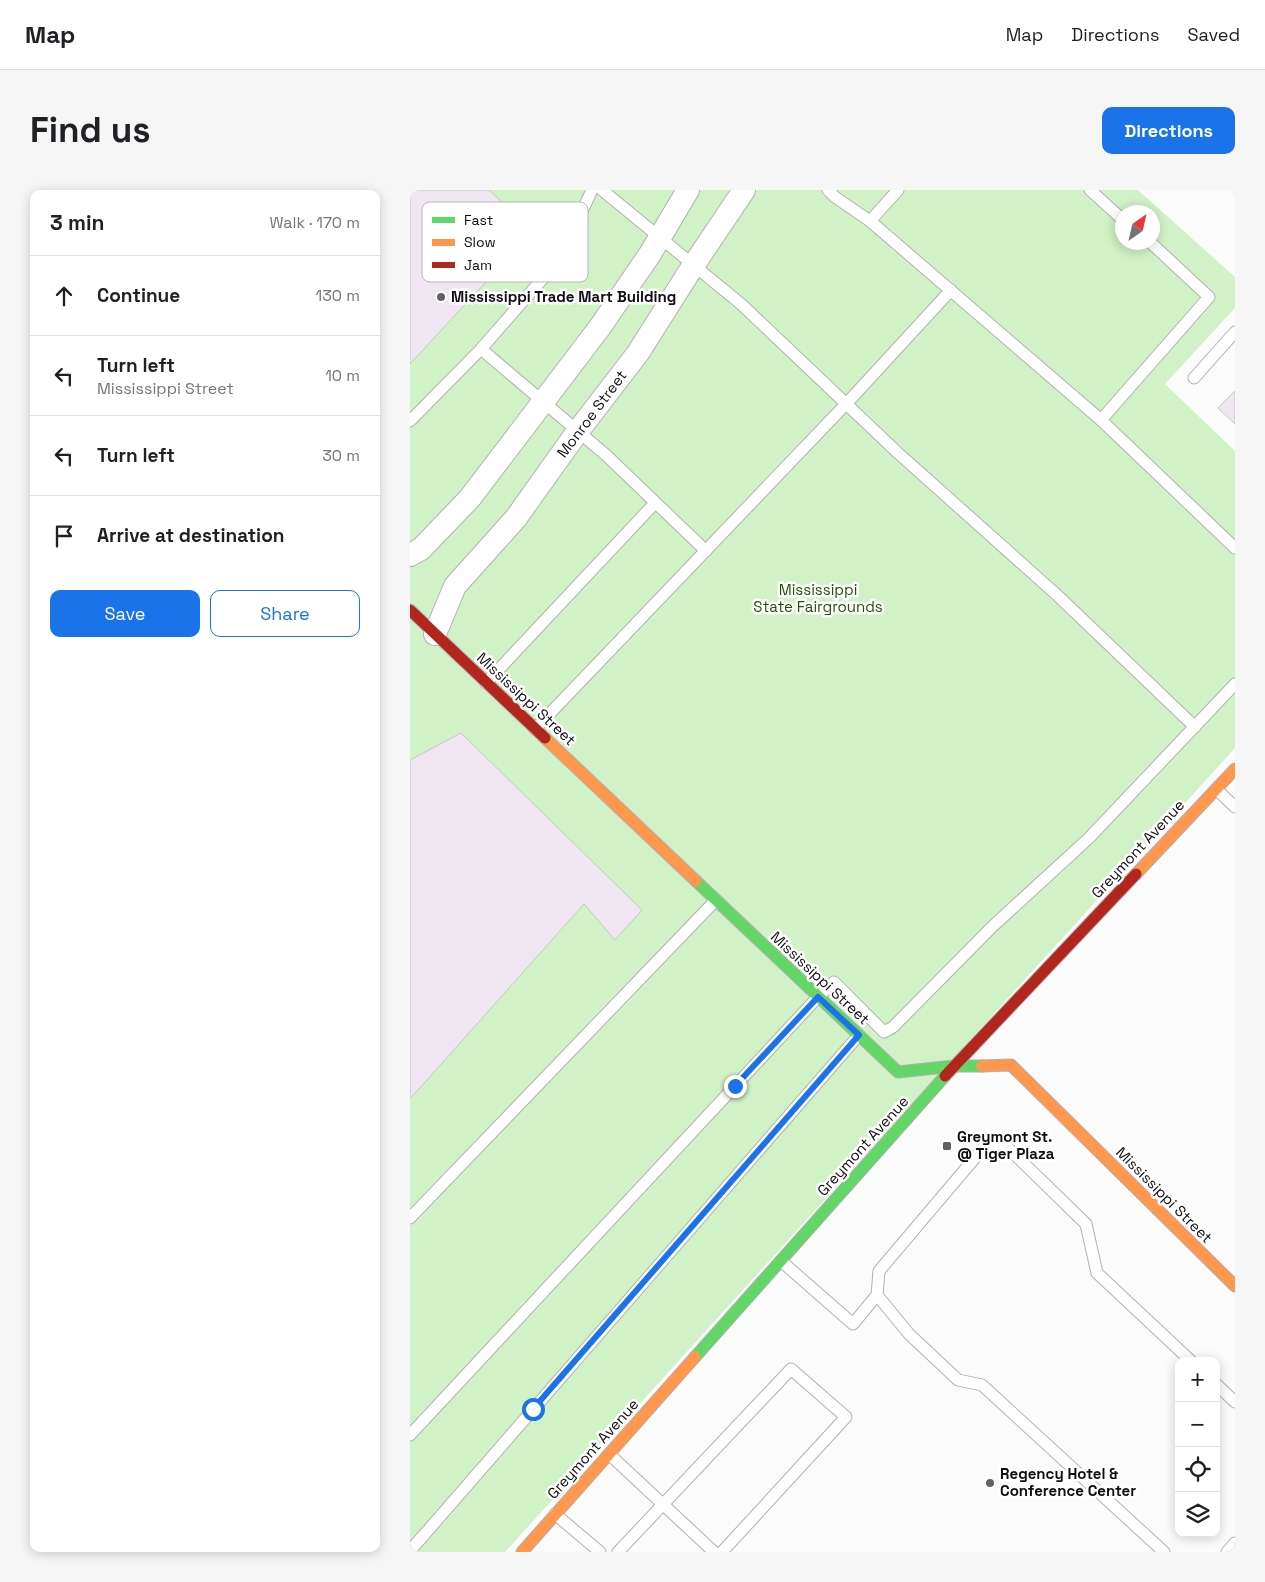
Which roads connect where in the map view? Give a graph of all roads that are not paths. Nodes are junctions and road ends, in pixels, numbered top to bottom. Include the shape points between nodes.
1 (592, 190) edge
2 (602, 190) edge
3 (688, 190) edge
4 (744, 190) edge
5 (828, 190) edge
6 (898, 190) edge
7 (1090, 190) edge
8 (586, 202) edge
9 (1115, 213) edge
10 (870, 221) junction
11 (660, 237) junction
12 (1159, 250) edge
13 (694, 266) junction
14 (540, 282) edge
15 (951, 290) junction
16 (1235, 332) edge
17 (481, 349) junction
18 (1194, 378) dead end
19 (543, 402) junction
20 (846, 404) junction
21 (1101, 420) junction
22 (410, 421) edge
23 (578, 431) junction
24 (655, 503) junction
25 (1235, 548) edge
26 (706, 552) junction
27 (410, 555) edge
28 (410, 610) edge
29 (435, 634) junction
30 (486, 682) junction
31 (1235, 684) edge
32 (1194, 727) junction
33 (535, 728) junction
34 (1235, 769) edge
35 (1216, 789) junction
36 (1235, 807) edge
37 (716, 900) junction
38 (818, 997) junction
39 (859, 1035) junction
40 (954, 1066) junction
41 (410, 1218) edge
42 (781, 1261) junction
43 (1235, 1286) edge
44 (877, 1296) junction
45 (1187, 1357) edge
46 (1220, 1388) edge
47 (1235, 1402) edge
48 (410, 1435) edge
49 (609, 1454) junction
50 (663, 1505) junction
51 (555, 1514) junction
52 (1235, 1543) edge
53 (410, 1551) edge
54 (522, 1552) edge
55 (600, 1552) edge
56 (618, 1552) edge
57 (714, 1552) edge
58 (722, 1552) edge
59 (1164, 1552) edge
60 (1227, 1552) edge

1 - 8 lane
2 - 11 lane
3 - 11 street
4 - 13 street, Monroe Street
5 - 10 lane
6 - 10 lane
7 - 9 lane
10 - 15 lane
11 - 13 lane
11 - 19 street via 600,327
12 - 21 lane via 1209,297
13 - 20 lane via 741,304
13 - 23 street, Monroe Street via 638,352
14 - 17 lane
15 - 20 lane
15 - 21 lane
16 - 18 lane
17 - 19 lane
17 - 22 lane
19 - 23 lane
19 - 27 street via 470,498 421,549
20 - 26 lane
20 - 32 lane via 1050,589
21 - 25 lane
23 - 24 lane
23 - 29 street, Monroe Street via 516,518 455,586
24 - 26 lane
24 - 30 lane
26 - 33 lane
28 - 29 street, Mississippi Street
29 - 30 street, Mississippi Street
30 - 33 street, Mississippi Street
31 - 32 lane
32 - 38 lane via 1089,838 993,926 893,1027 884,1032 834,982
33 - 37 street, Mississippi Street
34 - 35 street, Greymont Avenue
35 - 36 lane
35 - 40 street, Greymont Avenue
37 - 38 street, Mississippi Street
37 - 41 lane
38 - 39 street, Mississippi Street
38 - 48 lane
39 - 40 street, Mississippi Street via 898,1072
39 - 53 lane
40 - 42 street, Greymont Avenue
40 - 43 street, Mississippi Street via 1011,1065
42 - 44 lane via 853,1324
42 - 49 street, Greymont Avenue
44 - 45 lane via 878,1271 985,1146 997,1143 1008,1148 1086,1224 1098,1273
44 - 59 lane via 909,1334 958,1380 982,1385
46 - 47 lane
49 - 50 lane
49 - 51 street, Greymont Avenue
50 - 56 lane
50 - 57 lane
50 - 58 lane via 791,1369 846,1417
51 - 54 street, Greymont Avenue
51 - 55 lane
52 - 60 lane

